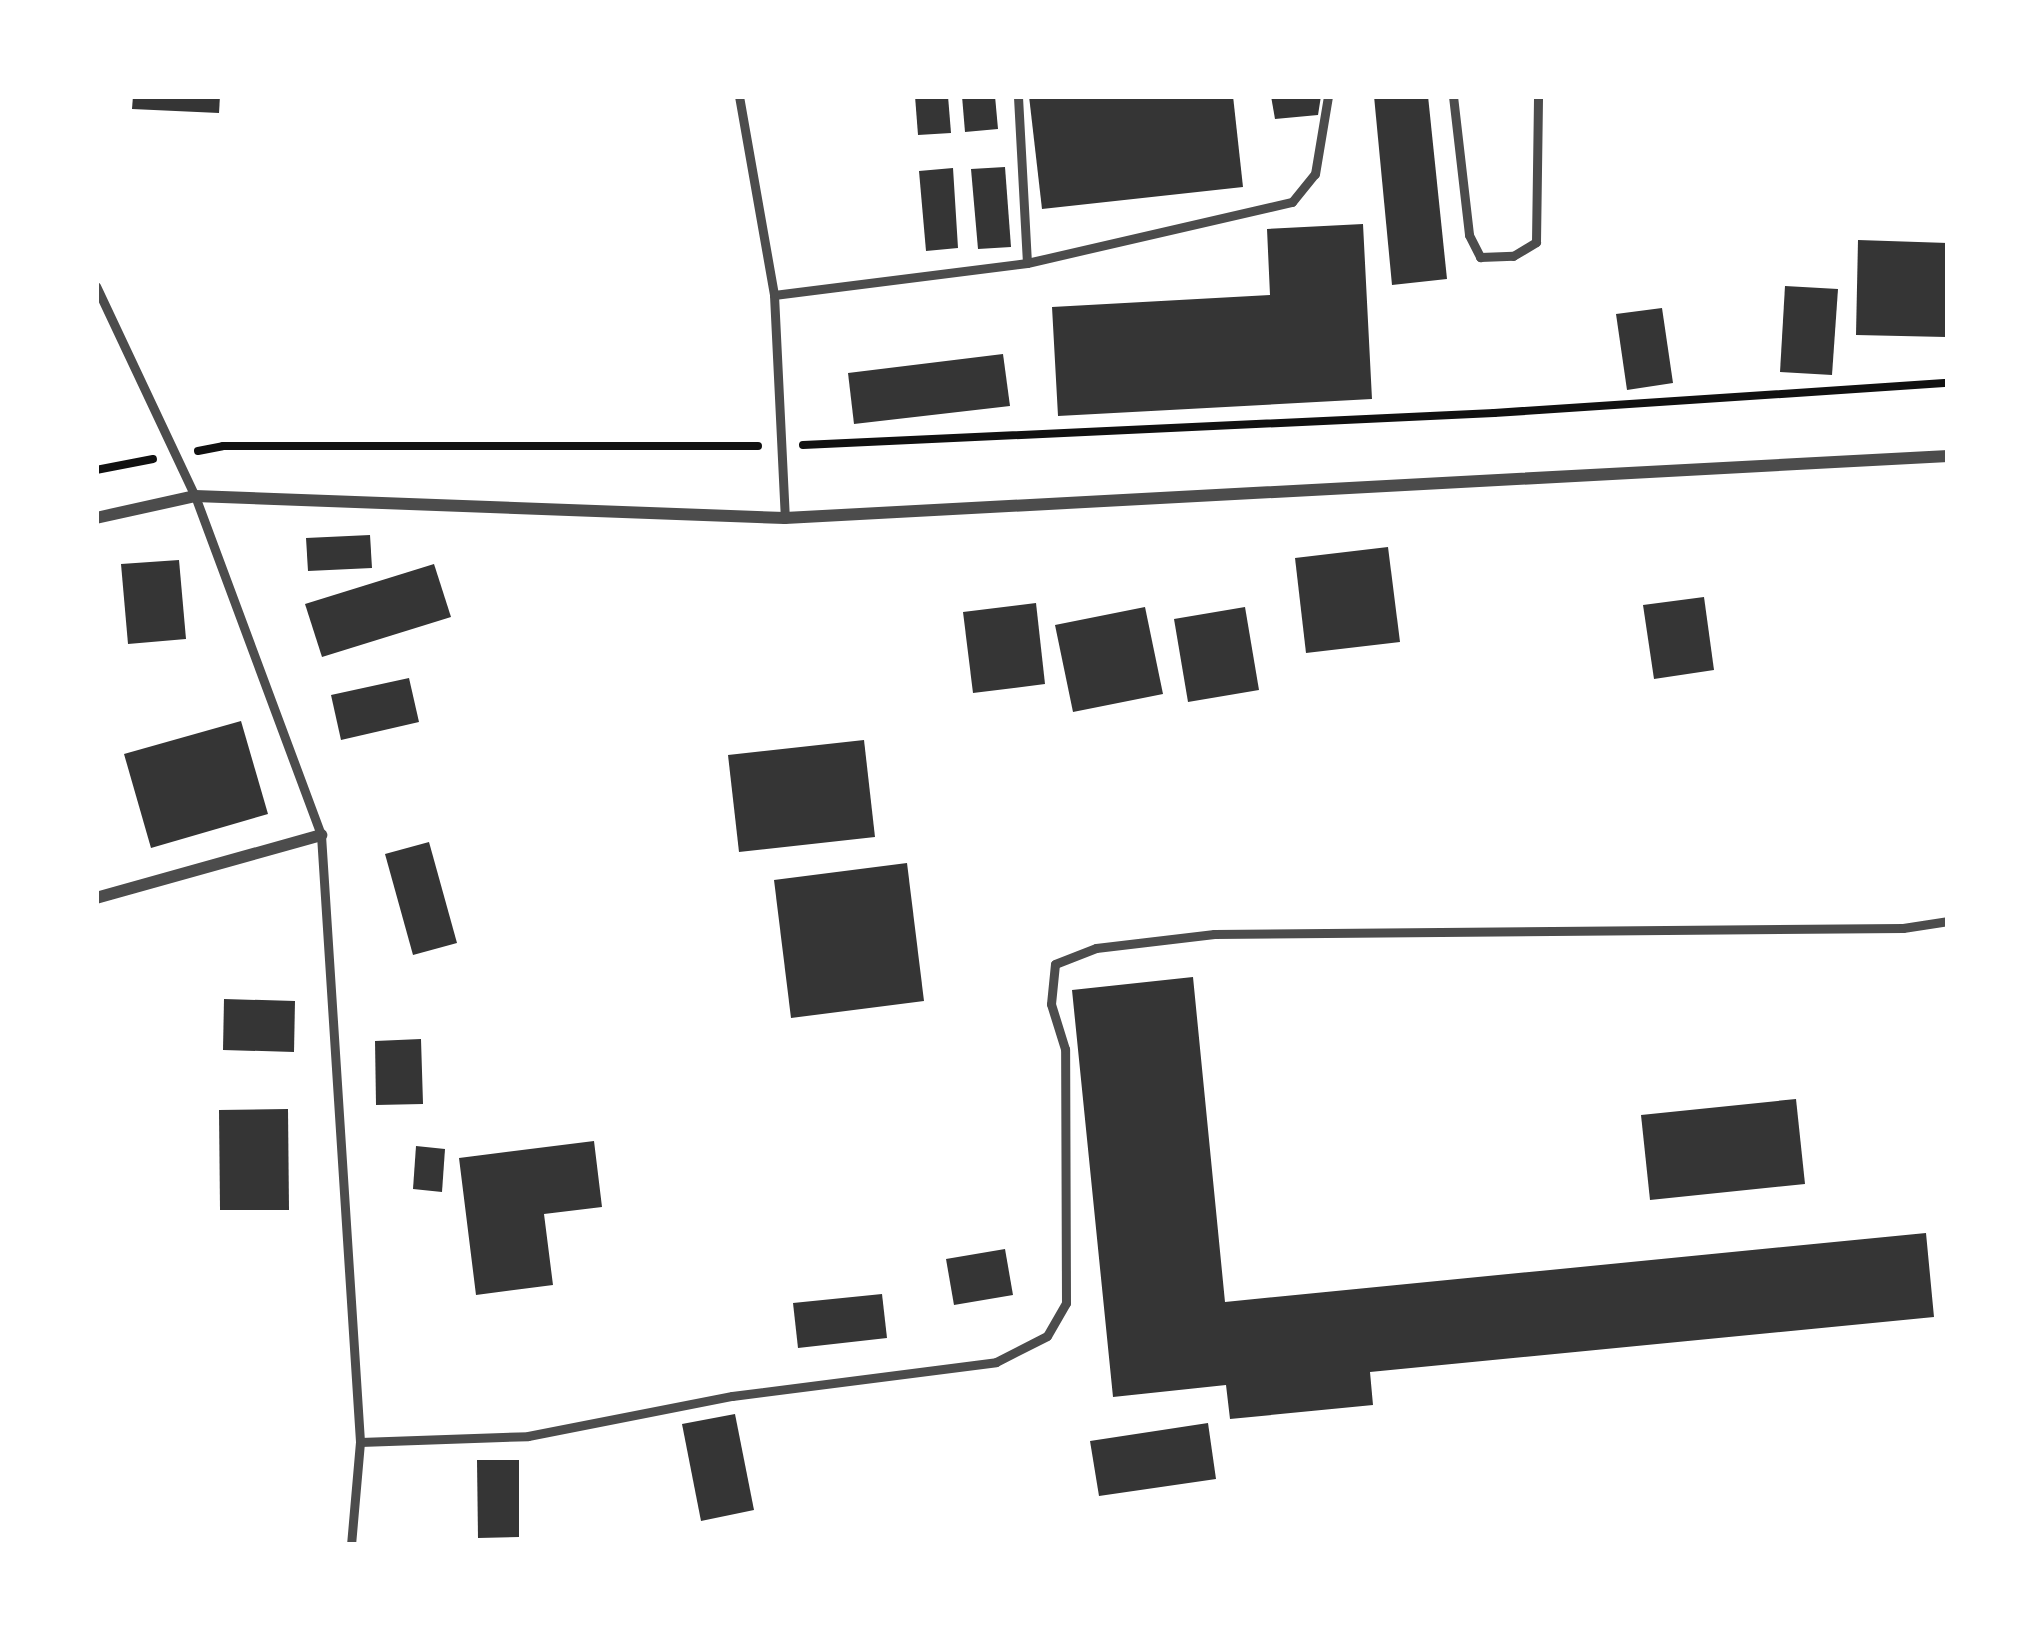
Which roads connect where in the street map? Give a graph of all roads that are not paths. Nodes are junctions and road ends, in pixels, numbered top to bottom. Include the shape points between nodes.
1 (739, 96) edge
2 (1018, 96) edge
3 (1328, 96) edge
4 (1453, 96) edge
5 (1538, 96) edge
6 (1027, 263) junction
7 (96, 286) edge
8 (774, 296) junction
9 (1948, 456) edge
10 (195, 496) junction
11 (96, 518) edge
12 (784, 518) junction
13 (321, 835) junction
14 (96, 898) edge
15 (1948, 921) edge
16 (360, 1442) junction
17 (351, 1545) edge

1 - 8 lane
2 - 6 lane
3 - 6 lane via 1315,174 1292,202
4 - 5 lane via 1469,235 1480,257 1497,257 1536,242
6 - 8 lane
7 - 10 lane
8 - 12 lane
9 - 12 street
10 - 11 street
10 - 12 street
10 - 13 lane
13 - 14 street
13 - 16 lane
15 - 16 lane via 1904,928 1214,934 1096,949 1055,964 1051,1004 1065,1049 1066,1303 1047,1336 996,1362 732,1396 528,1436
16 - 17 lane

